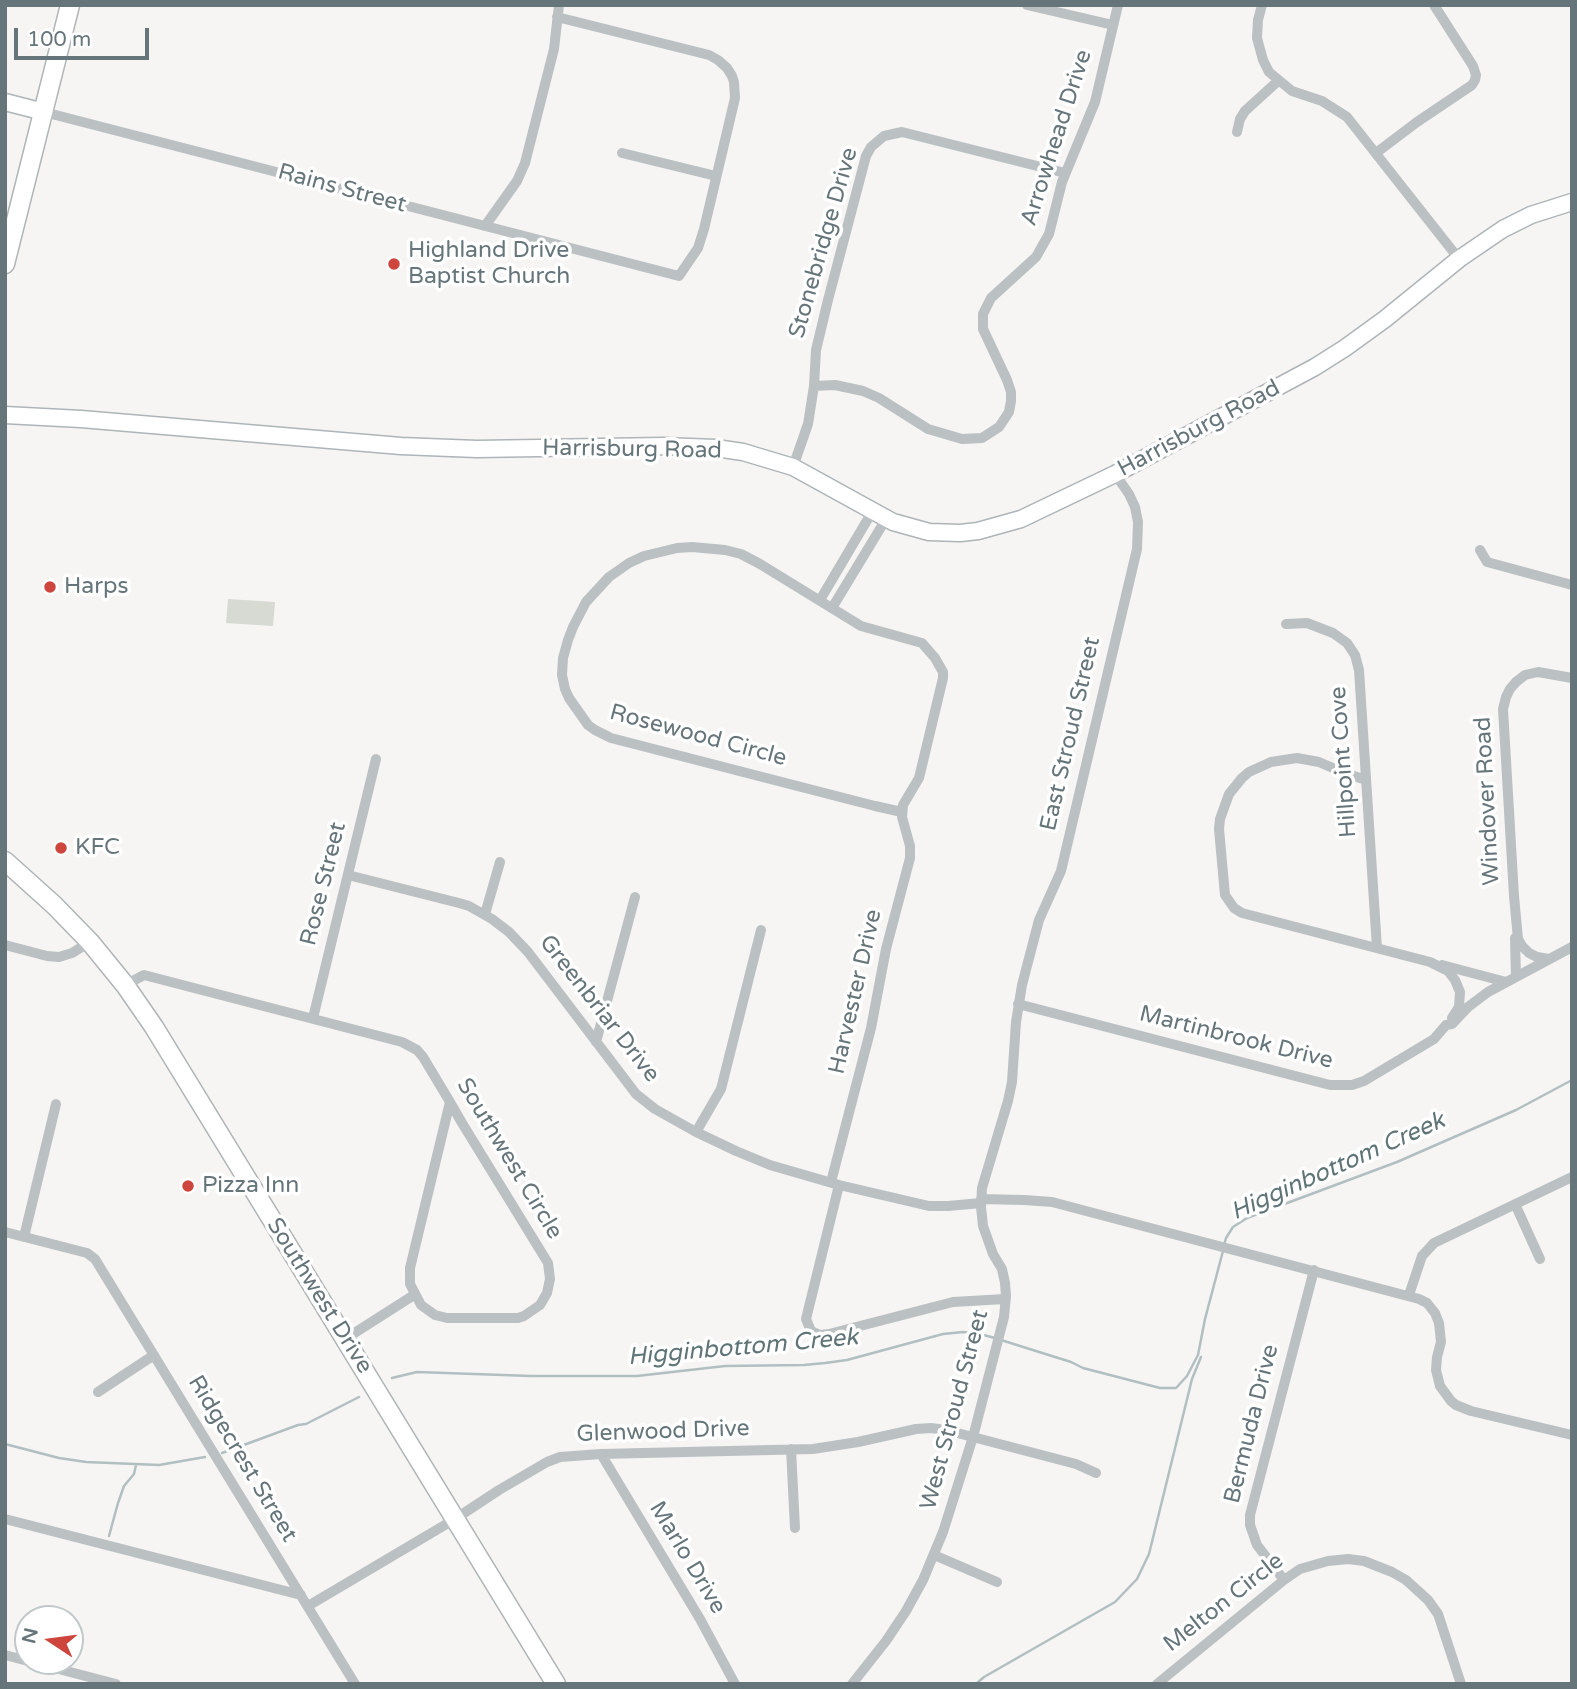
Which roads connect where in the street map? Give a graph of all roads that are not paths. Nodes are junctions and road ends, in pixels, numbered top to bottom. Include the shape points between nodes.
1 (70, 5) edge
2 (1027, 5) edge
3 (1118, 5) edge
4 (1262, 5) edge
5 (1434, 5) edge
6 (558, 11) edge
7 (1113, 25) junction
8 (1278, 81) junction
9 (5, 102) edge
10 (44, 112) junction
11 (1237, 132) dead end
12 (622, 153) dead end
13 (1376, 153) junction
14 (1065, 173) junction
15 (716, 176) junction
16 (1572, 202) edge
17 (485, 226) junction
18 (1459, 260) junction
19 (5, 264) edge
20 (814, 386) junction
21 (5, 415) edge
22 (793, 467) junction
23 (1115, 474) junction
24 (879, 515) junction
25 (1480, 550) dead end
26 (1572, 585) edge
27 (820, 600) junction
28 (832, 608) junction
29 (1286, 624) dead end
30 (1572, 678) edge
31 (376, 759) dead end
32 (1366, 779) junction
33 (902, 811) junction
34 (5, 861) edge
35 (499, 862) dead end
36 (348, 875) junction
37 (1514, 896) junction
38 (635, 897) dead end
39 (485, 914) junction
40 (761, 930) dead end
41 (90, 942) junction
42 (5, 945) edge
43 (1572, 947) edge
44 (1377, 948) junction
45 (1549, 959) junction
46 (1430, 962) junction
47 (1511, 979) junction
48 (125, 985) junction
49 (1018, 1004) junction
50 (313, 1018) junction
51 (1446, 1025) junction
52 (596, 1042) junction
53 (450, 1102) junction
54 (56, 1104) dead end
55 (696, 1132) junction
56 (1572, 1177) edge
57 (835, 1183) junction
58 (981, 1201) junction
59 (1515, 1205) junction
60 (5, 1231) edge
61 (24, 1237) junction
62 (1540, 1259) dead end
63 (1314, 1270) junction
64 (414, 1295) junction
65 (1409, 1295) junction
66 (1005, 1299) junction
67 (345, 1339) junction
68 (154, 1355) junction
69 (98, 1392) dead end
70 (1572, 1435) edge
71 (973, 1437) junction
72 (791, 1449) junction
73 (601, 1454) junction
74 (1096, 1473) dead end
75 (5, 1519) edge
76 (455, 1519) junction
77 (795, 1528) dead end
78 (934, 1555) junction
79 (1284, 1580) junction
80 (996, 1582) dead end
81 (301, 1595) junction
82 (307, 1606) junction
83 (5, 1655) edge
84 (116, 1684) edge
85 (355, 1684) edge
86 (556, 1684) edge
87 (735, 1684) edge
88 (852, 1684) edge
89 (1157, 1684) edge
90 (1461, 1684) edge

1 - 10 main road
2 - 7 street
3 - 7 street, Arrowhead Drive
4 - 8 street via 1258,47
5 - 13 street via 1473,66 1475,80
6 - 15 street via 709,55 727,68 735,98
6 - 17 street via 554,49 525,163
7 - 14 street, Arrowhead Drive via 1095,102
8 - 11 street via 1245,111
8 - 13 street via 1347,117
9 - 10 main road, Rains Street
10 - 17 street, Rains Street
10 - 19 main road
12 - 15 street
13 - 18 street
14 - 20 street, Stonebridge Drive via 902,132 878,140 866,156 828,300 816,350
14 - 20 street, Arrowhead Drive via 1043,246 991,298 983,314 984,329 1011,392 1009,412 999,427 982,438 962,439 928,429 863,391
15 - 17 street, Rains Street via 698,248 678,276
16 - 18 main road, Harrisburg Road via 1503,229
18 - 23 main road, Harrisburg Road via 1325,360
20 - 22 street, Stonebridge Drive via 808,424
21 - 22 main road, Harrisburg Road via 415,447 716,448
22 - 24 main road, Harrisburg Road
23 - 24 main road, Harrisburg Road via 1021,519 978,531 929,532
23 - 49 street, East Stroud Street via 1135,507 1137,549 1060,871 1039,920
24 - 27 street
24 - 28 street
25 - 26 street via 1487,562
27 - 28 street, Rosewood Circle
27 - 33 street, Rosewood Circle via 733,552 692,547 644,556 609,577 586,602 563,659 565,689 588,725 611,738
28 - 33 street, Rosewood Circle via 862,626 922,643 943,672 919,778
29 - 32 street, Hillpoint Cove via 1307,623 1334,633 1356,655
30 - 37 street, Windover Road via 1545,672 1525,675 1506,697
31 - 36 street, Rose Street
32 - 44 street, Hillpoint Cove
32 - 44 street via 1303,758 1271,762 1250,772 1232,790 1219,829 1224,892 1234,908
33 - 57 street, Harvester Drive via 910,858
34 - 41 main road, Southwest Drive
35 - 39 street
36 - 39 street, Greenbriar Drive
36 - 50 street, Rose Street
37 - 45 street, Windover Road via 1519,943 1529,953
37 - 47 street, Windover Road
38 - 52 street
39 - 52 street, Greenbriar Drive via 521,943
40 - 55 street via 721,1089
41 - 42 street via 59,957
41 - 48 main road, Southwest Drive
43 - 45 street, Martinbrook Drive
44 - 46 street
45 - 47 street, Martinbrook Drive
46 - 47 street
46 - 51 street via 1448,971 1460,992 1459,1007
47 - 51 street, Martinbrook Drive
48 - 50 street, Southwest Circle via 144,975
48 - 67 main road, Southwest Drive
49 - 51 street, Martinbrook Drive via 1339,1086 1364,1081 1434,1039
49 - 58 street, West Stroud Street via 1012,1082
50 - 53 street, Southwest Circle via 410,1045 423,1057
52 - 55 street, Greenbriar Drive via 636,1094
53 - 64 street via 410,1268
53 - 64 street, Southwest Circle via 548,1263 550,1279 540,1305 519,1318 447,1318 426,1310
54 - 61 street
55 - 57 street, Greenbriar Drive via 770,1165
56 - 59 street
57 - 58 street, Greenbriar Drive via 929,1206
57 - 66 street, Harvester Drive via 806,1319 811,1331 829,1334 953,1302
58 - 63 street, Greenbriar Drive via 1052,1202
58 - 66 street, West Stroud Street via 981,1219 1003,1275
59 - 62 street
59 - 65 street via 1434,1243 1422,1256
60 - 61 street
61 - 68 street, Ridgecrest Street via 92,1256
63 - 65 street, Greenbriar Drive
63 - 79 street, Bermuda Drive via 1250,1515 1257,1545
64 - 67 street
65 - 70 street, Greenbriar Drive via 1435,1312 1441,1342 1436,1370 1451,1401 1471,1411
66 - 71 street, West Stroud Street
67 - 76 main road, Southwest Drive
68 - 69 street
68 - 81 street, Ridgecrest Street
71 - 72 street, Glenwood Drive via 921,1428 858,1443
71 - 74 street, Glenwood Drive
71 - 78 street, West Stroud Street
72 - 73 street, Glenwood Drive
72 - 77 street
73 - 76 street, Glenwood Drive via 547,1462
73 - 87 street, Marlo Drive
75 - 81 street
76 - 82 street, Glenwood Drive
76 - 86 main road, Southwest Drive
78 - 80 street
78 - 88 street, West Stroud Street via 906,1611
79 - 89 street, Melton Circle
79 - 90 street, Melton Circle via 1328,1560 1361,1560 1392,1572 1422,1594 1437,1614
81 - 82 street, Ridgecrest Street
82 - 85 street, Ridgecrest Street
83 - 84 street

